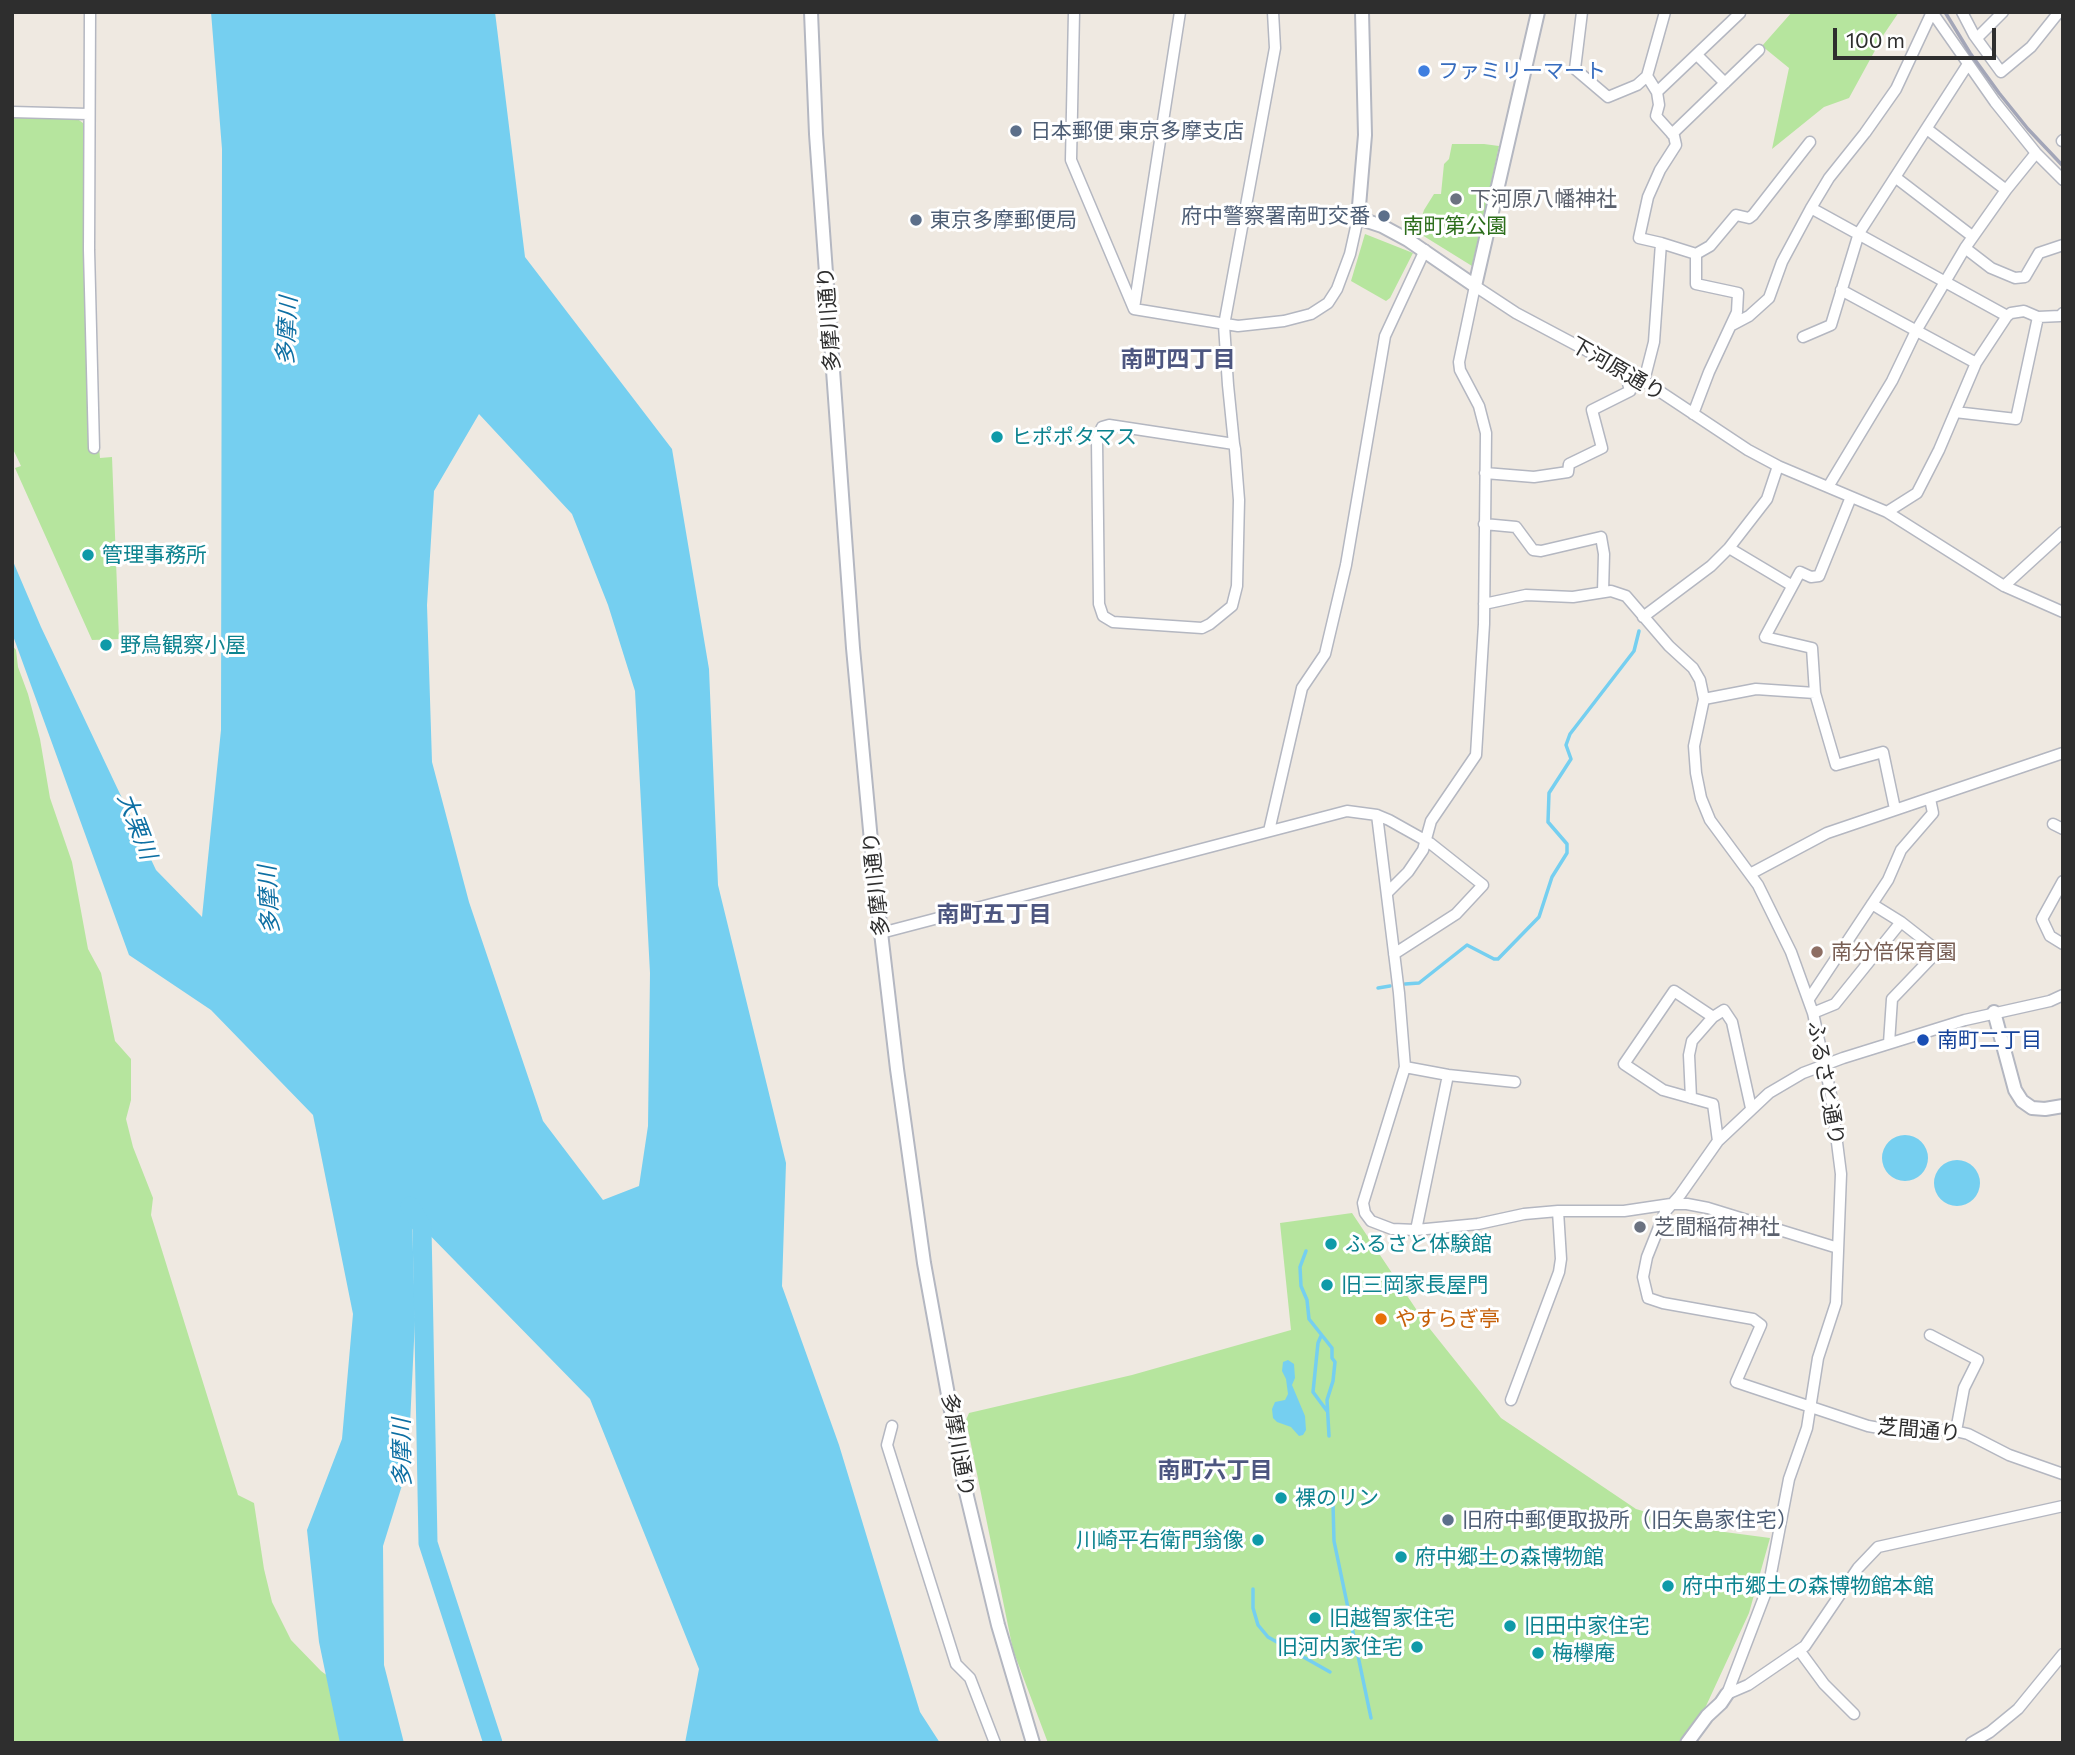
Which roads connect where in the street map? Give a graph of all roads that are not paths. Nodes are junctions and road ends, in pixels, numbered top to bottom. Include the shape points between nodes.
1 (90, 12) edge
2 (811, 12) edge
3 (1074, 12) edge
4 (1180, 12) edge
5 (1273, 12) edge
6 (1362, 12) edge
7 (1538, 12) edge
8 (1582, 12) edge
9 (1665, 12) edge
10 (1932, 12) edge
11 (1962, 12) edge
12 (2003, 12) edge
13 (2059, 12) edge
14 (1740, 13) edge
15 (1977, 38) junction
16 (1759, 50) dead end
17 (1697, 55) junction
18 (1968, 64) junction
19 (1647, 76) junction
20 (1725, 83) junction
21 (1657, 92) junction
22 (12, 112) edge
23 (88, 114) junction
24 (1927, 129) junction
25 (1672, 134) junction
26 (1811, 142) dead end
27 (2036, 153) junction
28 (1895, 177) junction
29 (2063, 180) edge
30 (2006, 190) junction
31 (1811, 208) junction
32 (1358, 218) junction
33 (1859, 233) junction
34 (1972, 236) junction
35 (1661, 243) junction
36 (2063, 245) edge
37 (1965, 248) junction
38 (1425, 250) junction
39 (1696, 254) junction
40 (1944, 282) junction
41 (1475, 286) junction
42 (1842, 290) junction
43 (1134, 309) junction
44 (2063, 313) edge
45 (2007, 316) junction
46 (2038, 317) junction
47 (1224, 325) junction
48 (1732, 325) junction
49 (1916, 331) junction
50 (1802, 337) dead end
51 (1976, 363) junction
52 (1625, 371) junction
53 (1644, 381) junction
54 (1955, 412) junction
55 (1693, 414) junction
56 (1234, 444) junction
57 (94, 448) dead end
58 (1778, 466) junction
59 (1485, 473) junction
60 (1828, 486) junction
61 (1851, 497) junction
62 (1887, 512) junction
63 (1484, 524) junction
64 (2063, 532) edge
65 (1729, 548) junction
66 (1791, 585) junction
67 (2004, 586) junction
68 (1603, 592) junction
69 (1484, 604) junction
70 (2063, 612) edge
71 (1643, 617) junction
72 (1815, 693) junction
73 (1704, 699) junction
74 (2063, 753) edge
75 (1930, 799) junction
76 (1895, 809) junction
77 (1377, 816) junction
78 (1269, 831) junction
79 (1424, 841) junction
80 (1750, 874) junction
81 (2063, 881) edge
82 (1387, 893) junction
83 (1872, 904) junction
84 (1900, 922) junction
85 (881, 933) junction
86 (2063, 944) edge
87 (1394, 954) junction
88 (2063, 995) edge
89 (1809, 999) junction
90 (1994, 1012) junction
91 (1813, 1013) junction
92 (1713, 1017) junction
93 (1889, 1043) junction
94 (1824, 1064) junction
95 (1405, 1067) junction
96 (1448, 1075) junction
97 (1515, 1082) dead end
98 (1691, 1098) junction
99 (2063, 1106) edge
100 (1751, 1108) junction
101 (1718, 1141) junction
102 (1671, 1204) junction
103 (1558, 1211) junction
104 (1416, 1230) junction
105 (1838, 1248) junction
106 (1930, 1335) dead end
107 (1511, 1400) dead end
108 (1811, 1408) junction
109 (892, 1426) dead end
110 (1956, 1431) junction
111 (2063, 1474) edge
112 (2063, 1506) edge
113 (1799, 1650) junction
114 (2063, 1654) edge
115 (1727, 1693) junction
116 (1854, 1714) dead end
117 (995, 1743) edge
118 (1033, 1743) edge
119 (1687, 1743) edge
120 (1971, 1743) edge

1 - 23 street
2 - 85 street, 多摩川通り via 853,648
3 - 43 street via 1071,160
4 - 43 street
5 - 47 street via 1275,48
6 - 32 street via 1365,135
7 - 41 street
8 - 19 street via 1575,69 1608,97
9 - 19 street
10 - 18 street
10 - 31 street via 1896,89
11 - 15 street
12 - 15 street
13 - 15 street via 2038,40 2001,72
14 - 17 street
16 - 20 street
17 - 20 street
17 - 21 street
18 - 24 street
18 - 27 street
19 - 21 street
20 - 25 street
21 - 25 street via 1656,116
22 - 23 street
23 - 57 street
24 - 28 street
24 - 30 street
25 - 35 street via 1676,145 1648,197 1639,238
26 - 39 street via 1753,215 1736,215 1710,246
27 - 29 street
27 - 30 street
28 - 33 street
28 - 34 street
30 - 34 street
31 - 33 street
31 - 48 street via 1769,298
32 - 38 street, 下河原通り
32 - 47 street via 1343,276 1328,303 1298,318
33 - 40 street
33 - 42 street
34 - 37 street
35 - 39 street
35 - 53 street via 1654,342
36 - 37 street via 2039,253 2025,277 2015,278 1991,268
37 - 40 street
38 - 41 street, 下河原通り
38 - 78 street via 1385,336 1346,565 1325,654 1302,688
39 - 48 street via 1696,284 1738,293
40 - 45 street
40 - 49 street
41 - 52 street, 下河原通り
41 - 59 street via 1460,369 1485,423
42 - 49 street
42 - 50 street via 1831,325
43 - 47 street
44 - 46 street
45 - 46 street via 2024,311
45 - 51 street
46 - 54 street via 2016,419
47 - 56 street
48 - 55 street
49 - 51 street
49 - 60 street via 1892,381
51 - 54 street
52 - 53 street, 下河原通り
52 - 59 street via 1630,391 1592,410 1602,449 1569,464 1569,472 1534,477
53 - 55 street, 下河原通り
54 - 62 street via 1917,493
55 - 58 street, 下河原通り
56 - 56 street via 1102,427 1097,440 1102,616 1113,622 1202,628 1231,606 1237,586 1239,500
58 - 60 street, 下河原通り
58 - 65 street via 1768,499
59 - 63 street
60 - 61 street, 下河原通り
61 - 62 street, 下河原通り
61 - 66 street via 1819,576 1800,572
62 - 67 street, 下河原通り
63 - 68 street via 1516,527 1533,550 1541,551 1601,537
63 - 69 street
64 - 67 street
65 - 66 street
65 - 71 street
66 - 72 street via 1765,637 1812,648
67 - 70 street, 下河原通り
68 - 69 street via 1573,597 1526,595
68 - 71 street via 1626,596
69 - 79 street via 1476,755 1431,821
71 - 73 street via 1693,668
72 - 73 street via 1756,689
72 - 76 street via 1836,765 1883,752
73 - 80 street, ふるさと通り via 1694,746 1701,798 1710,820
74 - 75 street
75 - 76 street
75 - 83 street via 1933,813 1901,849
76 - 80 street via 1827,833
77 - 78 street via 1348,811
77 - 79 street
77 - 82 street
78 - 85 street
79 - 82 street via 1408,872
79 - 87 street via 1483,884 1456,914
80 - 89 street, ふるさと通り via 1791,952
81 - 86 street via 2042,919 2050,936
82 - 87 street
83 - 84 street
83 - 89 street
84 - 91 street via 1835,1004
84 - 93 street via 1938,951 1892,999
85 - 118 street, 多摩川通り via 918,1223 965,1488 1001,1637
87 - 95 street
88 - 90 street
89 - 91 street, ふるさと通り
90 - 93 street
90 - 99 street via 2022,1101 2032,1108
91 - 94 street, ふるさと通り
92 - 98 street via 1692,1041
92 - 98 street via 1674,991 1624,1064 1663,1090
92 - 100 street via 1724,1010 1732,1022
93 - 94 street
94 - 100 street via 1769,1093
94 - 105 street, ふるさと通り via 1841,1174
95 - 96 street
95 - 104 street via 1363,1203 1375,1224
96 - 97 street
96 - 104 street
98 - 101 street via 1713,1104
100 - 101 street
101 - 102 street
102 - 103 street via 1624,1211
102 - 105 street via 1708,1208
102 - 108 street, 芝間通り via 1647,1257 1643,1277 1648,1298 1753,1319 1761,1325 1736,1382
103 - 104 street
103 - 107 street via 1559,1272
105 - 108 street, ふるさと通り via 1836,1303 1818,1358
106 - 110 street via 1978,1360 1964,1388
108 - 110 street, 芝間通り via 1885,1429
108 - 115 street, ふるさと通り via 1789,1479 1769,1584
109 - 117 street via 887,1445 956,1664 970,1678
110 - 111 street, 芝間通り
112 - 113 street via 1878,1547 1857,1568
113 - 115 street via 1748,1685
113 - 116 street
114 - 120 street via 2018,1709
115 - 119 street, ふるさと通り

